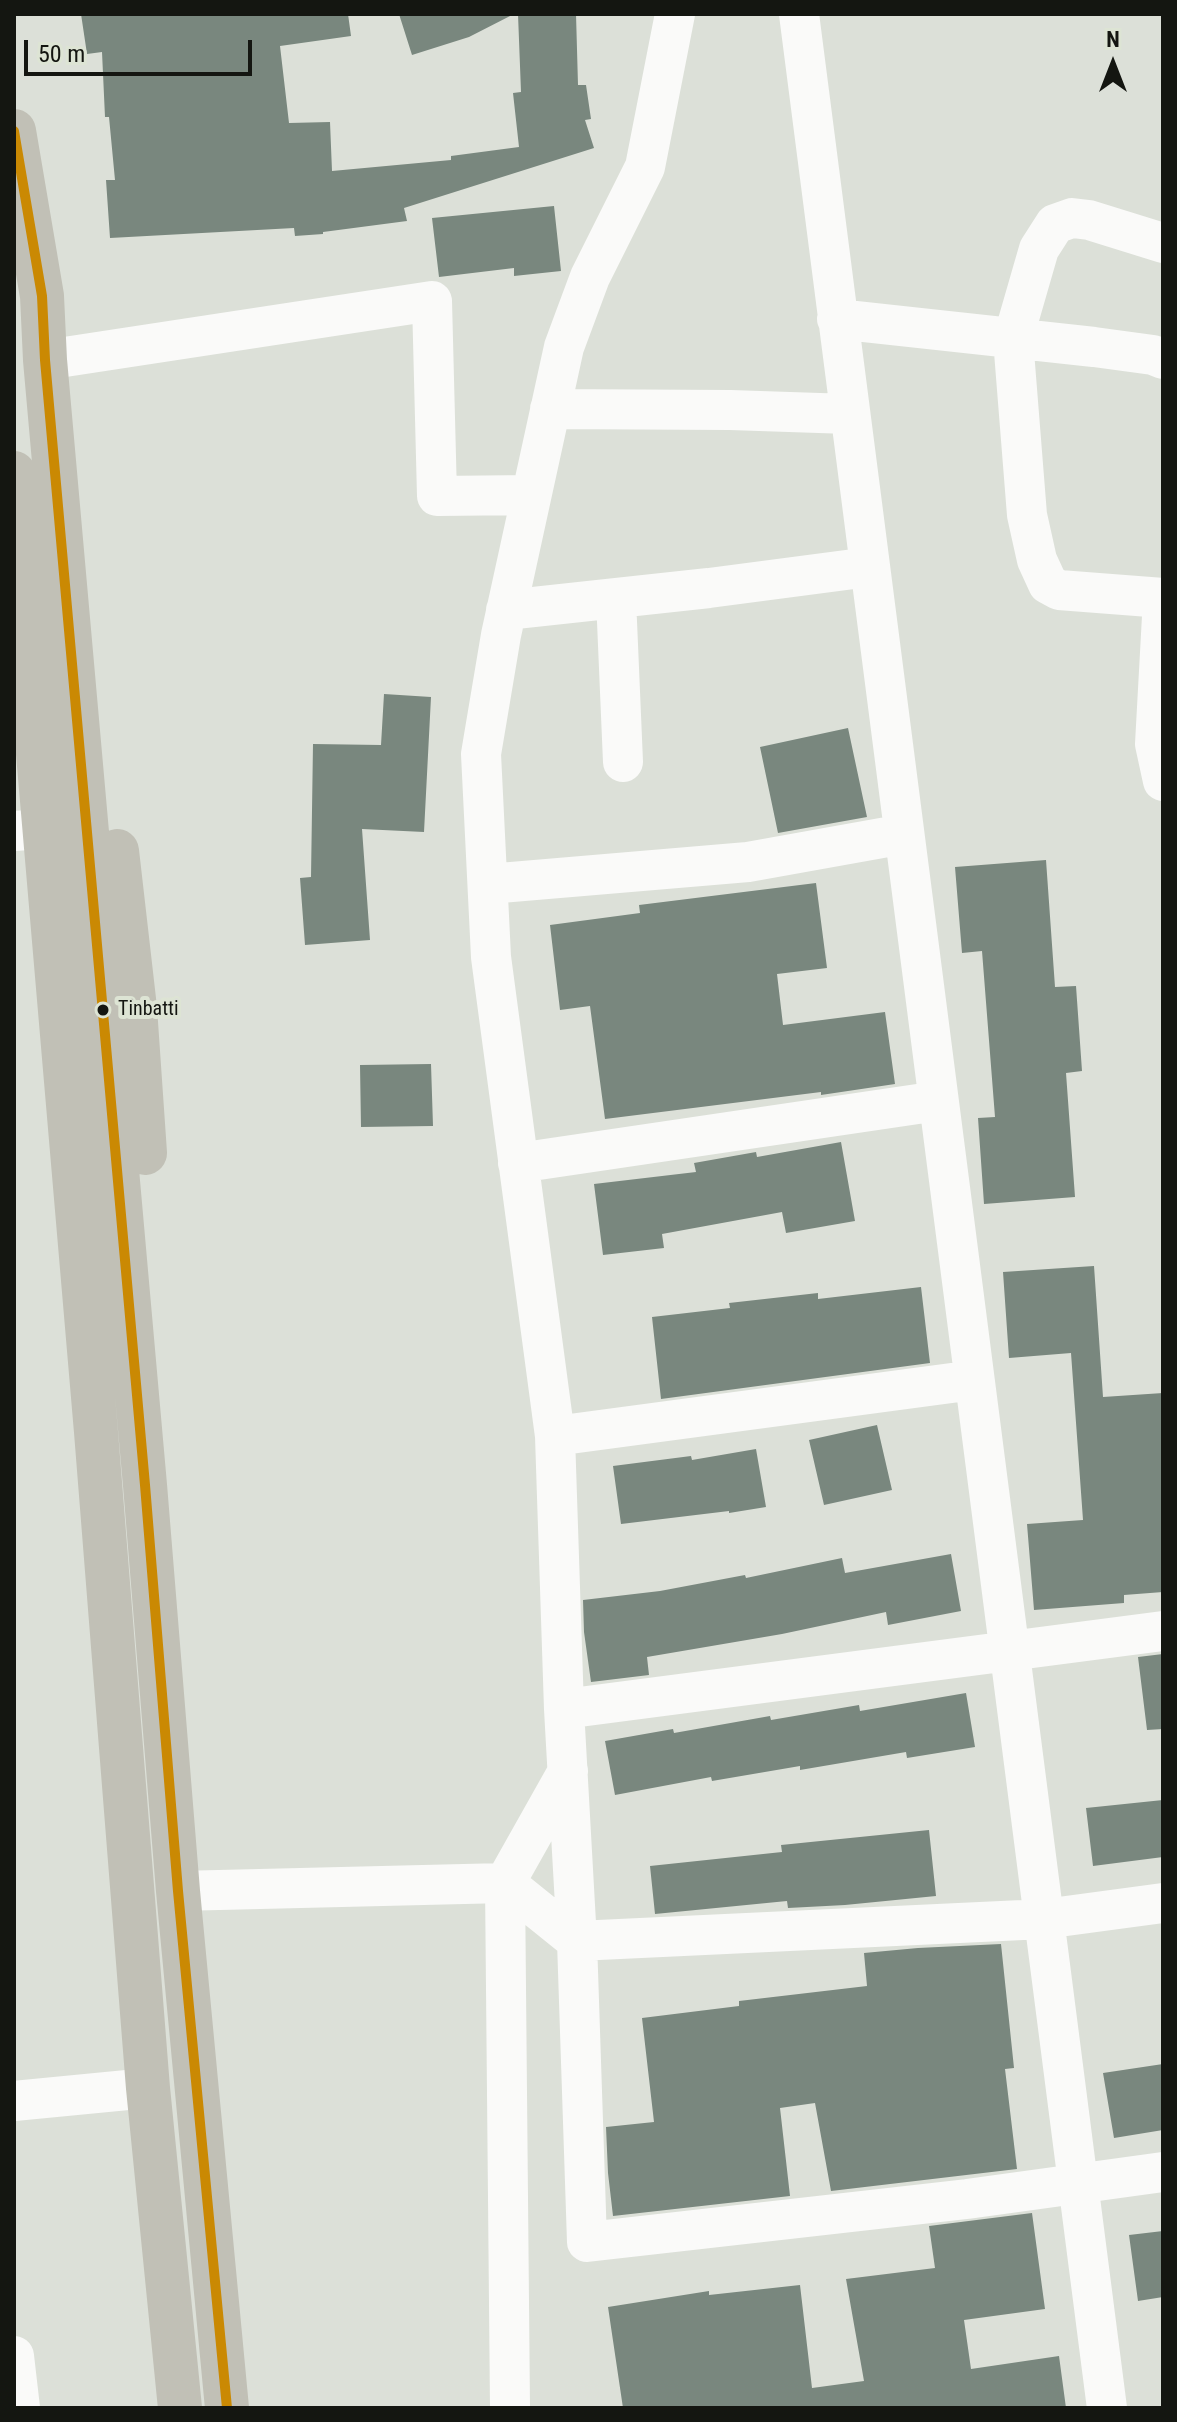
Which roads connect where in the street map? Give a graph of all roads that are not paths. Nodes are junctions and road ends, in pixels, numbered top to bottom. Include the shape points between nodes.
1 (675, 14) edge
2 (799, 14) edge
3 (14, 131) edge
4 (1163, 243) edge
5 (837, 319) junction
6 (1013, 339) junction
7 (1163, 359) edge
8 (45, 360) junction
9 (550, 409) junction
10 (849, 414) junction
11 (14, 473) edge
12 (531, 495) junction
13 (869, 567) junction
14 (616, 598) junction
15 (1163, 598) edge
16 (506, 610) junction
17 (1160, 756) edge
18 (623, 762) dead end
19 (29, 830) edge
20 (904, 834) junction
21 (488, 884) junction
22 (938, 1101) junction
23 (518, 1163) junction
24 (974, 1380) junction
25 (555, 1436) junction
26 (1163, 1631) edge
27 (1009, 1650) junction
28 (564, 1709) junction
29 (568, 1771) junction
30 (505, 1883) junction
31 (178, 1891) junction
32 (1163, 1903) edge
33 (1044, 1919) junction
34 (577, 1941) junction
35 (148, 2088) junction
36 (14, 2101) edge
37 (1163, 2172) edge
38 (1078, 2183) junction
39 (161, 2219) junction
40 (14, 2356) edge
41 (20, 2408) edge
42 (160, 2408) edge
43 (180, 2408) edge
44 (227, 2408) edge
45 (510, 2408) edge
46 (1107, 2408) edge

1 - 9 street via 645,167 590,277 564,347
2 - 5 street
3 - 8 main road via 42,296
4 - 6 street via 1089,220 1055,224 1039,249
5 - 6 street
5 - 10 street
6 - 7 street
6 - 15 street via 1027,515 1048,584 1080,593
8 - 12 street via 432,301 437,496
8 - 31 main road via 76,707 111,809 135,1008 148,1263 146,1314 134,1362
9 - 10 street
9 - 12 street
10 - 13 street
11 - 19 main road
12 - 16 street
13 - 14 street
13 - 20 street
14 - 16 street
14 - 18 street
15 - 17 street
16 - 21 street via 481,754
19 - 35 main road
20 - 21 street via 748,862
20 - 22 street
21 - 23 street via 491,957
22 - 23 street
22 - 24 street
23 - 25 street
24 - 25 street
24 - 27 street
25 - 28 street
26 - 27 street
27 - 28 street
27 - 33 street
28 - 29 street
29 - 30 street
29 - 34 street
30 - 31 street
30 - 34 street
30 - 45 street
31 - 44 main road
32 - 33 street
33 - 34 street
33 - 38 street
34 - 38 street via 587,2242
35 - 36 street
35 - 39 main road
37 - 38 street
38 - 46 street
39 - 42 street
39 - 43 main road
40 - 41 street

